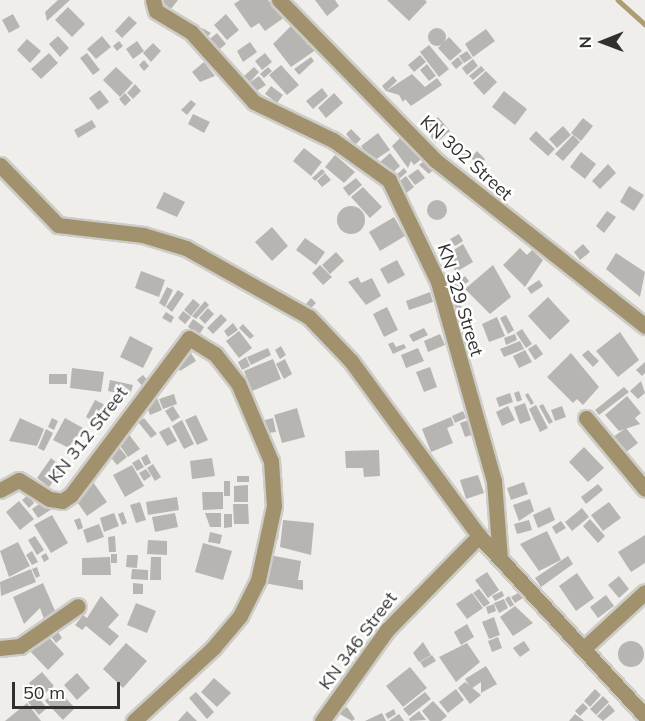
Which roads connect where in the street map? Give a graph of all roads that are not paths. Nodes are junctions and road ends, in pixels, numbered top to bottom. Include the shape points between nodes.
1 (153, 0) edge
2 (279, 0) edge
3 (0, 165) edge
4 (645, 326) edge
5 (586, 418) dead end
6 (645, 489) edge
7 (0, 490) edge
8 (479, 537) junction
9 (500, 559) junction
10 (645, 592) edge
11 (78, 606) dead end
12 (0, 648) edge
13 (583, 649) junction
14 (645, 717) edge
15 (134, 721) edge
16 (322, 721) edge

1 - 9 street, KN 329 Street via 156,11 191,32 254,102 333,140 389,180 438,282 494,481
2 - 4 street, KN 302 Street via 435,160
3 - 8 street via 58,225 144,235 186,248 309,317 359,370
5 - 6 street
7 - 15 street, KN 312 Street via 19,480 50,499 62,501 71,495 189,338 216,354 238,382 271,461 274,506 258,580 240,616
8 - 9 street
8 - 16 street, KN 346 Street via 387,630
9 - 13 street
10 - 13 street
11 - 12 street via 20,646
13 - 14 street

